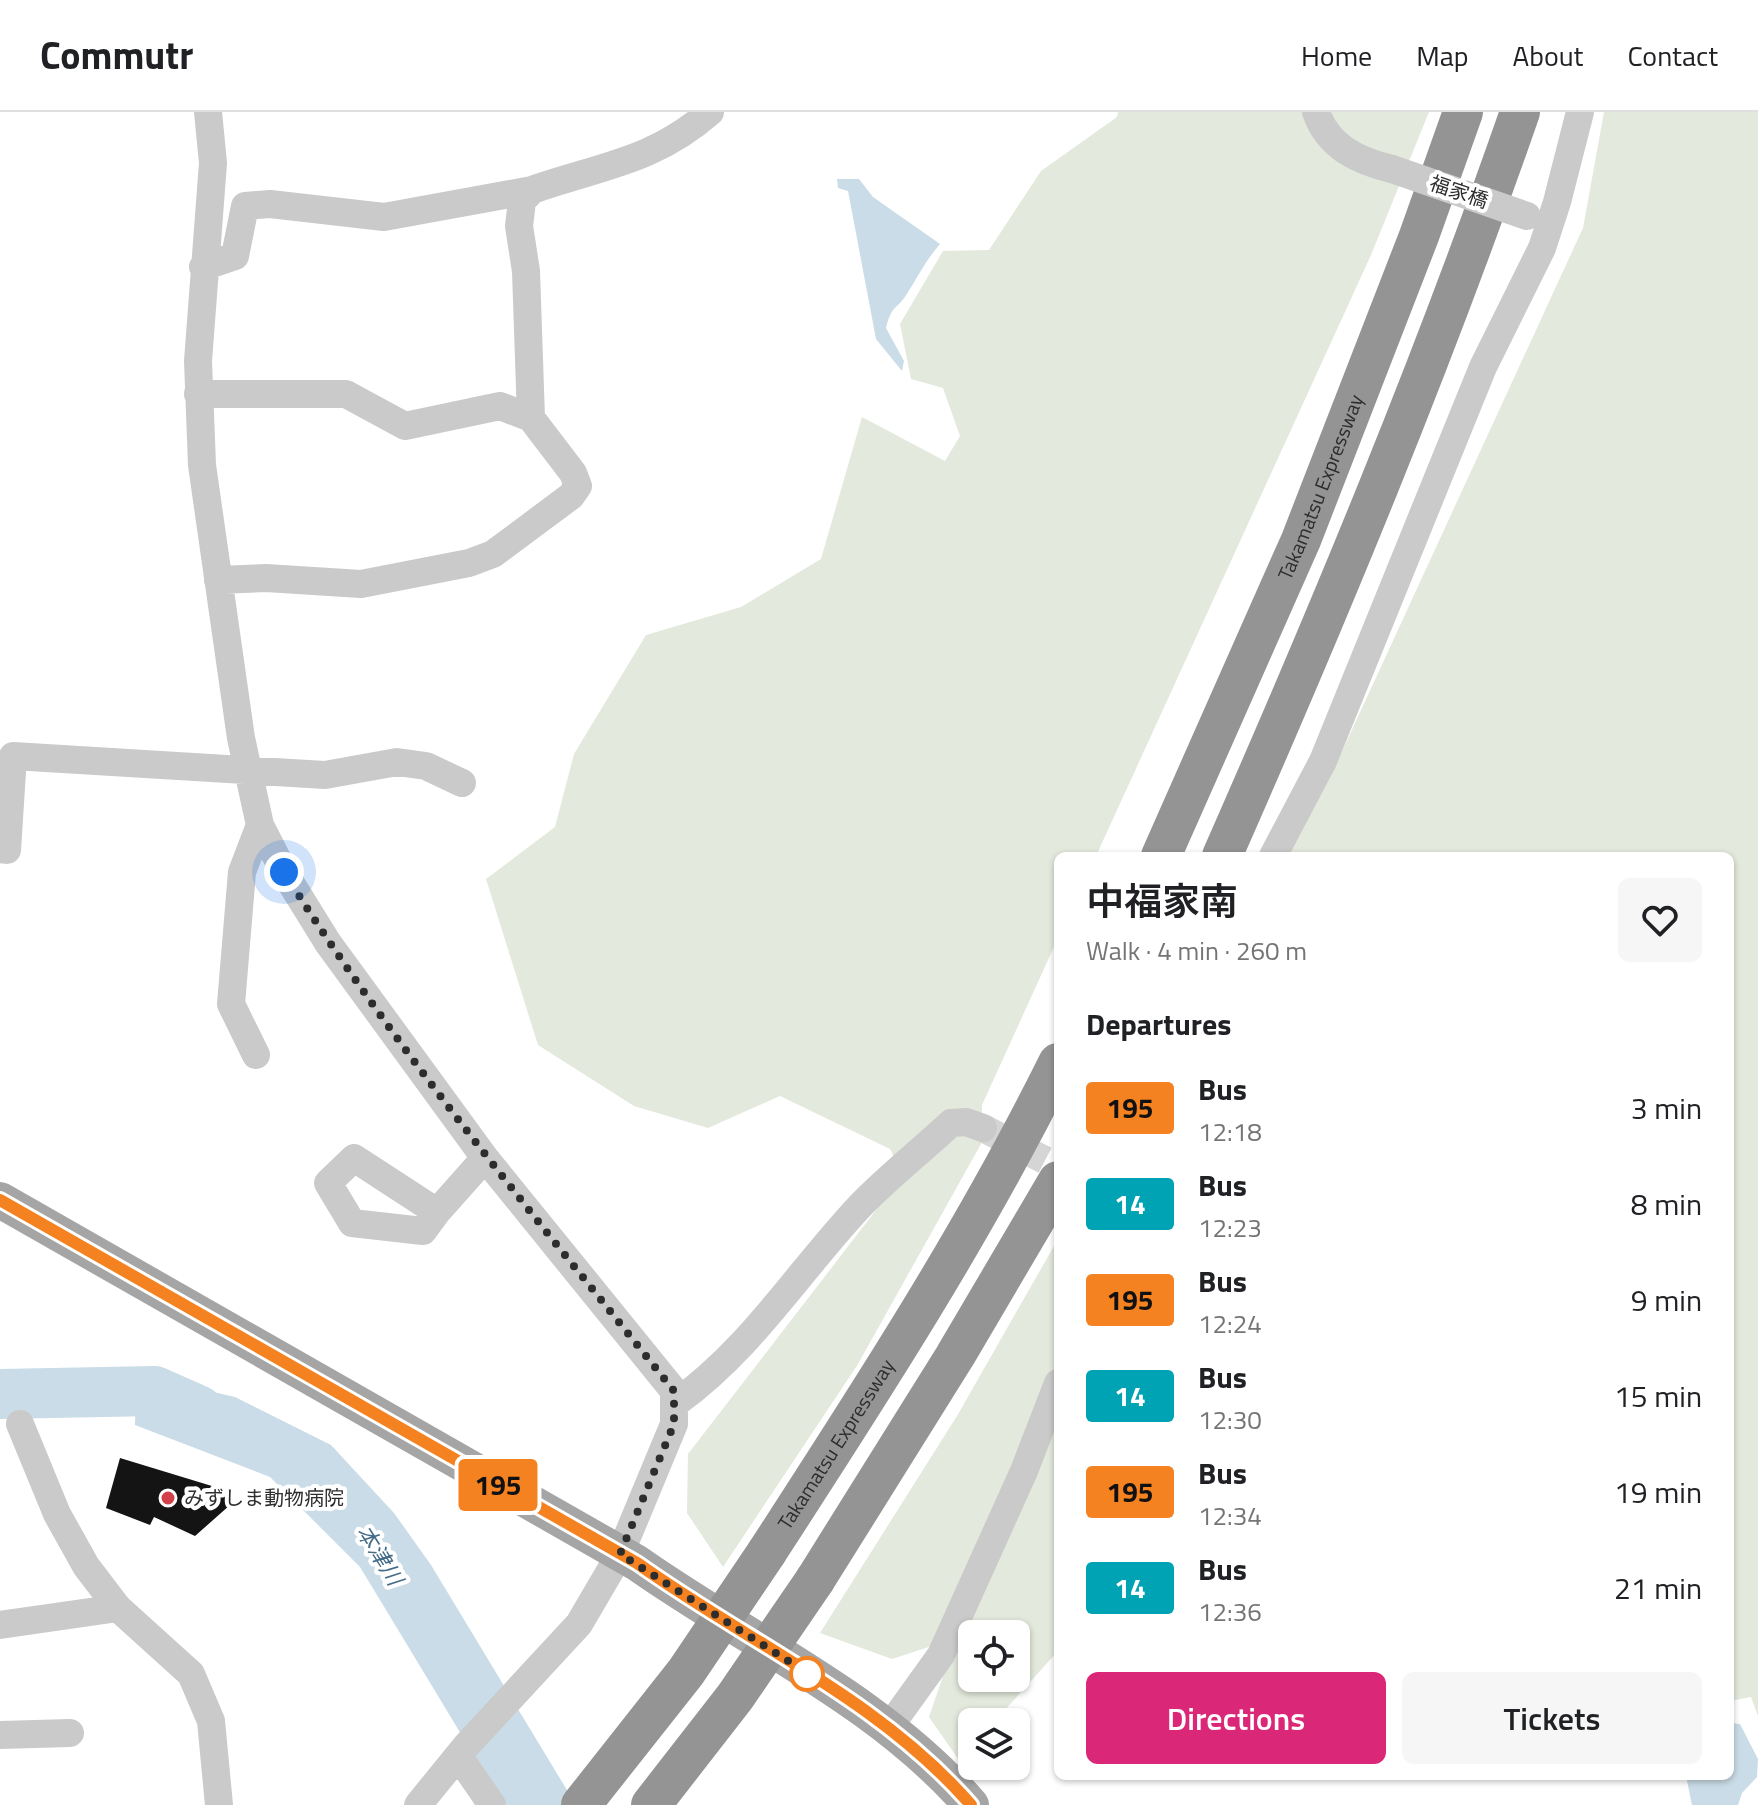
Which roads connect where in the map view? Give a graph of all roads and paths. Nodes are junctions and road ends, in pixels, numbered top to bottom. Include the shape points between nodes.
1 (208, 112) edge
2 (710, 112) edge
3 (1316, 112) edge
4 (1463, 112) edge
5 (1520, 112) edge
6 (1580, 112) edge
7 (532, 190) junction
8 (1539, 220) junction
9 (203, 267) junction
10 (198, 394) junction
11 (531, 418) junction
12 (218, 580) junction
13 (247, 772) junction
14 (462, 783) dead end
15 (260, 825) junction
16 (0, 849) edge
17 (1163, 852) edge
18 (1224, 852) edge
19 (1275, 852) edge
20 (256, 1055) dead end
21 (1054, 1071) edge
22 (983, 1128) tunnel mouth
23 (485, 1158) junction
24 (1054, 1188) edge
25 (0, 1200) edge
26 (437, 1212) dead end
27 (1054, 1393) edge
28 (677, 1402) junction
29 (20, 1424) dead end
30 (620, 1554) junction
31 (118, 1608) junction
32 (0, 1625) edge
33 (890, 1726) junction
34 (70, 1733) dead end
35 (0, 1735) edge
36 (462, 1752) junction
37 (219, 1805) edge
38 (418, 1805) edge
39 (492, 1805) edge
40 (581, 1805) edge
41 (651, 1805) edge
42 (971, 1805) edge

1 - 9 street via 213,163
2 - 7 street via 688,131 630,162
3 - 8 street, 福家橋, bridge via 1332,141 1355,156
4 - 17 highway, Takamatsu Expressway via 1301,540
5 - 18 highway via 1475,243 1338,592
6 - 8 street
7 - 9 street via 384,217 245,206 235,256
7 - 11 street via 522,201 519,226 526,271
8 - 19 street via 1323,761
9 - 10 street
10 - 11 street via 346,394 405,426 500,406
10 - 12 street
11 - 12 street via 578,486 493,554 361,584
12 - 13 street
13 - 14 street via 325,775 397,762 426,766
13 - 15 street
13 - 16 street via 13,756 7,850
15 - 20 street via 242,872 231,1004
15 - 23 street via 328,943
21 - 40 highway, Takamatsu Expressway, bridge via 876,1385 686,1672
22 - 28 street via 951,1123 861,1206 743,1345
23 - 26 street
23 - 28 street via 674,1391
24 - 41 highway, bridge via 815,1580 735,1697
25 - 30 main road
27 - 33 street via 941,1655
28 - 30 street via 674,1424
29 - 31 street via 57,1514
30 - 33 main road
30 - 36 street via 579,1624
31 - 32 street
31 - 37 street via 191,1674 211,1721
33 - 42 main road
34 - 35 street
36 - 38 street
36 - 39 street

